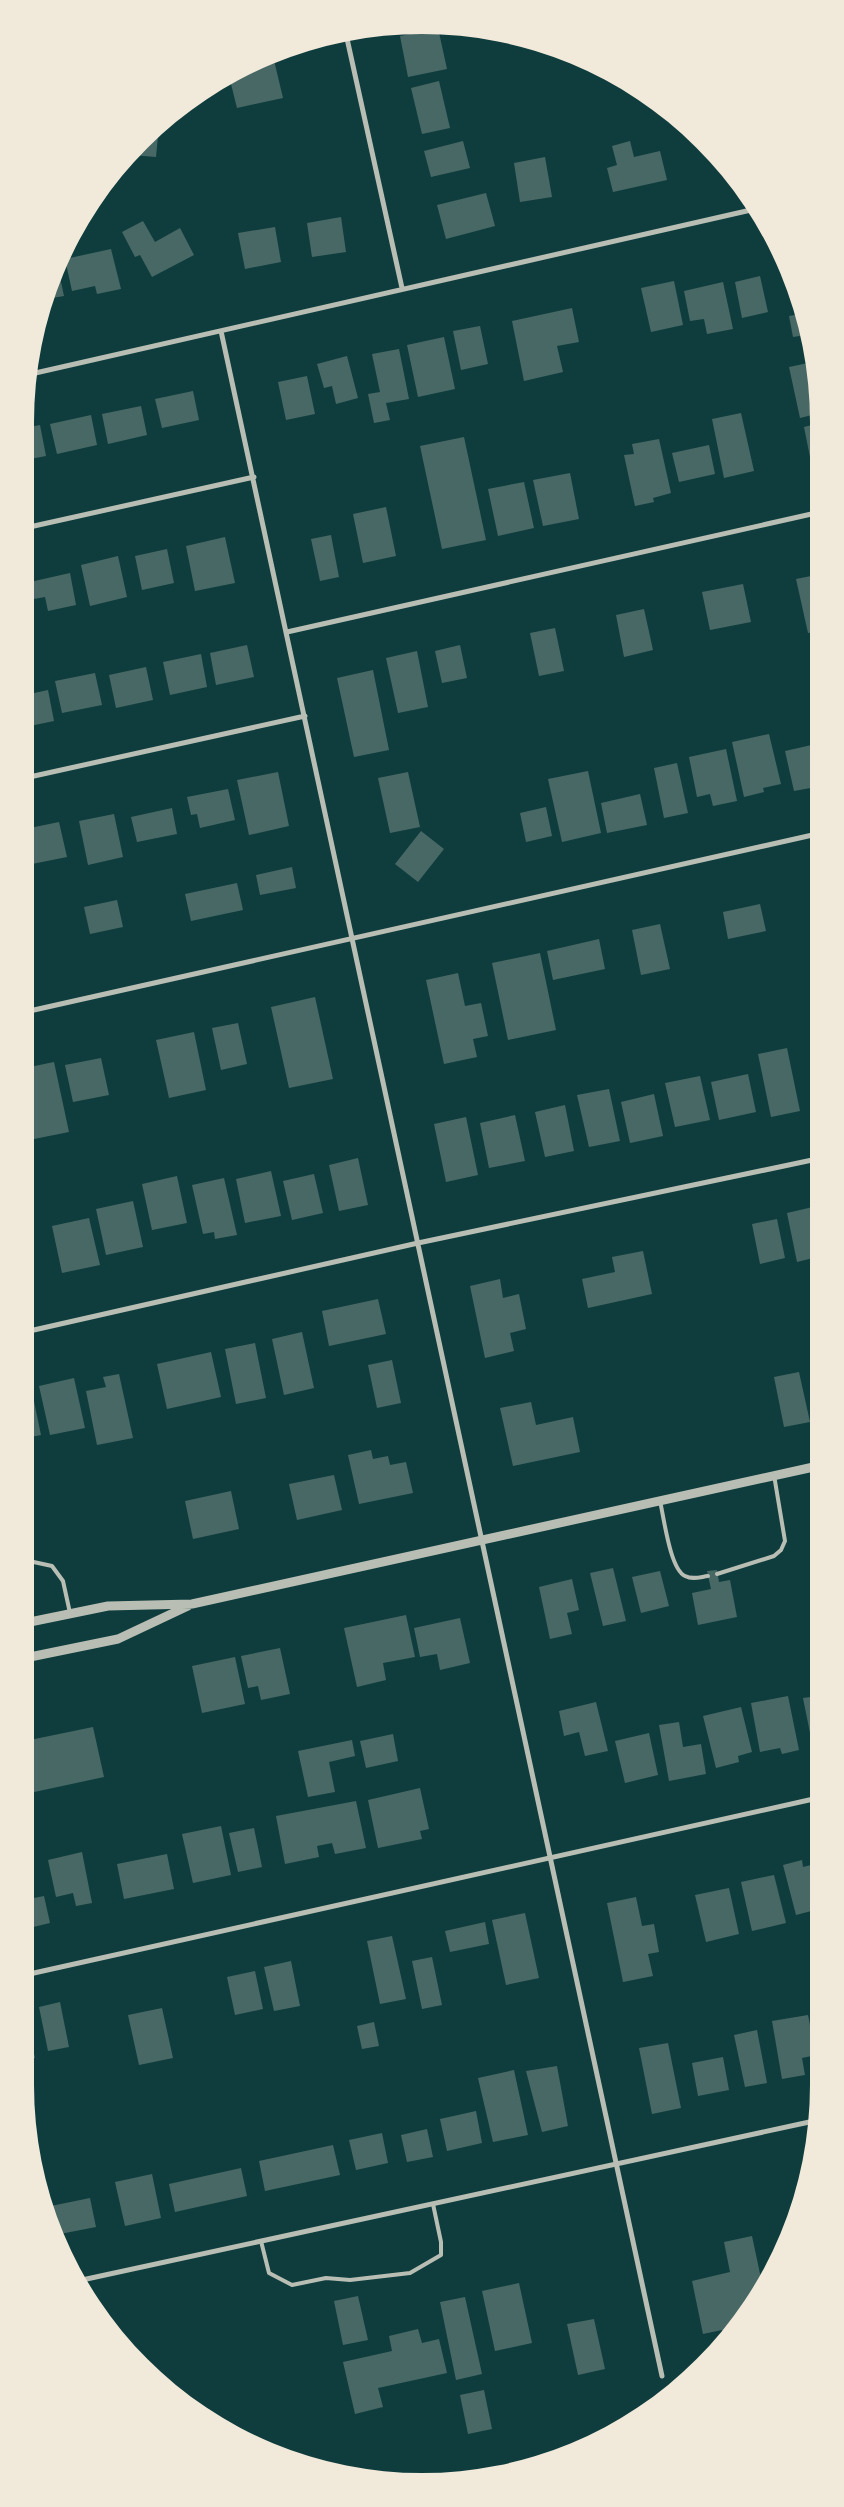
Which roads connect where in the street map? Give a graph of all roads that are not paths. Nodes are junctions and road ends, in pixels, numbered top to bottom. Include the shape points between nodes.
1 (347, 41) edge
2 (748, 211) edge
3 (402, 288) junction
4 (221, 331) junction
5 (37, 373) edge
6 (254, 477) junction
7 (810, 514) edge
8 (34, 526) edge
9 (287, 632) junction
10 (304, 716) junction
11 (34, 776) edge
12 (810, 835) edge
13 (351, 939) junction
14 (34, 1010) edge
15 (810, 1160) edge
16 (418, 1244) junction
17 (34, 1330) edge
18 (810, 1468) edge
19 (774, 1475) junction
20 (660, 1501) junction
21 (481, 1540) junction
22 (34, 1562) edge
23 (717, 1574) dead end
24 (708, 1576) dead end
25 (192, 1604) junction
26 (70, 1614) junction
27 (34, 1621) edge
28 (34, 1656) edge
29 (810, 1800) edge
30 (550, 1858) junction
31 (34, 1972) edge
32 (808, 2122) edge
33 (618, 2164) junction
34 (433, 2204) junction
35 (261, 2241) junction
36 (86, 2279) edge
37 (662, 2376) dead end

1 - 3 street
2 - 3 street
3 - 4 street
4 - 5 street
4 - 6 street
6 - 8 street
6 - 9 street
7 - 9 street
9 - 10 street
10 - 11 street
10 - 13 street
12 - 13 street
13 - 14 street
13 - 16 street
15 - 16 street
16 - 17 street
16 - 21 street
18 - 19 street
19 - 20 street
19 - 23 lane via 785,1541 781,1550 774,1556
20 - 21 street
20 - 24 lane via 676,1568 686,1577
21 - 25 street
21 - 30 street
22 - 26 lane via 52,1566 62,1580
25 - 26 street via 108,1606
25 - 28 street via 118,1639
26 - 27 street
29 - 30 street
30 - 31 street
30 - 33 street
32 - 33 street
33 - 34 street
33 - 37 street
34 - 35 street
34 - 35 lane via 441,2255 410,2273 350,2280 326,2278 292,2285 269,2273
35 - 36 street

